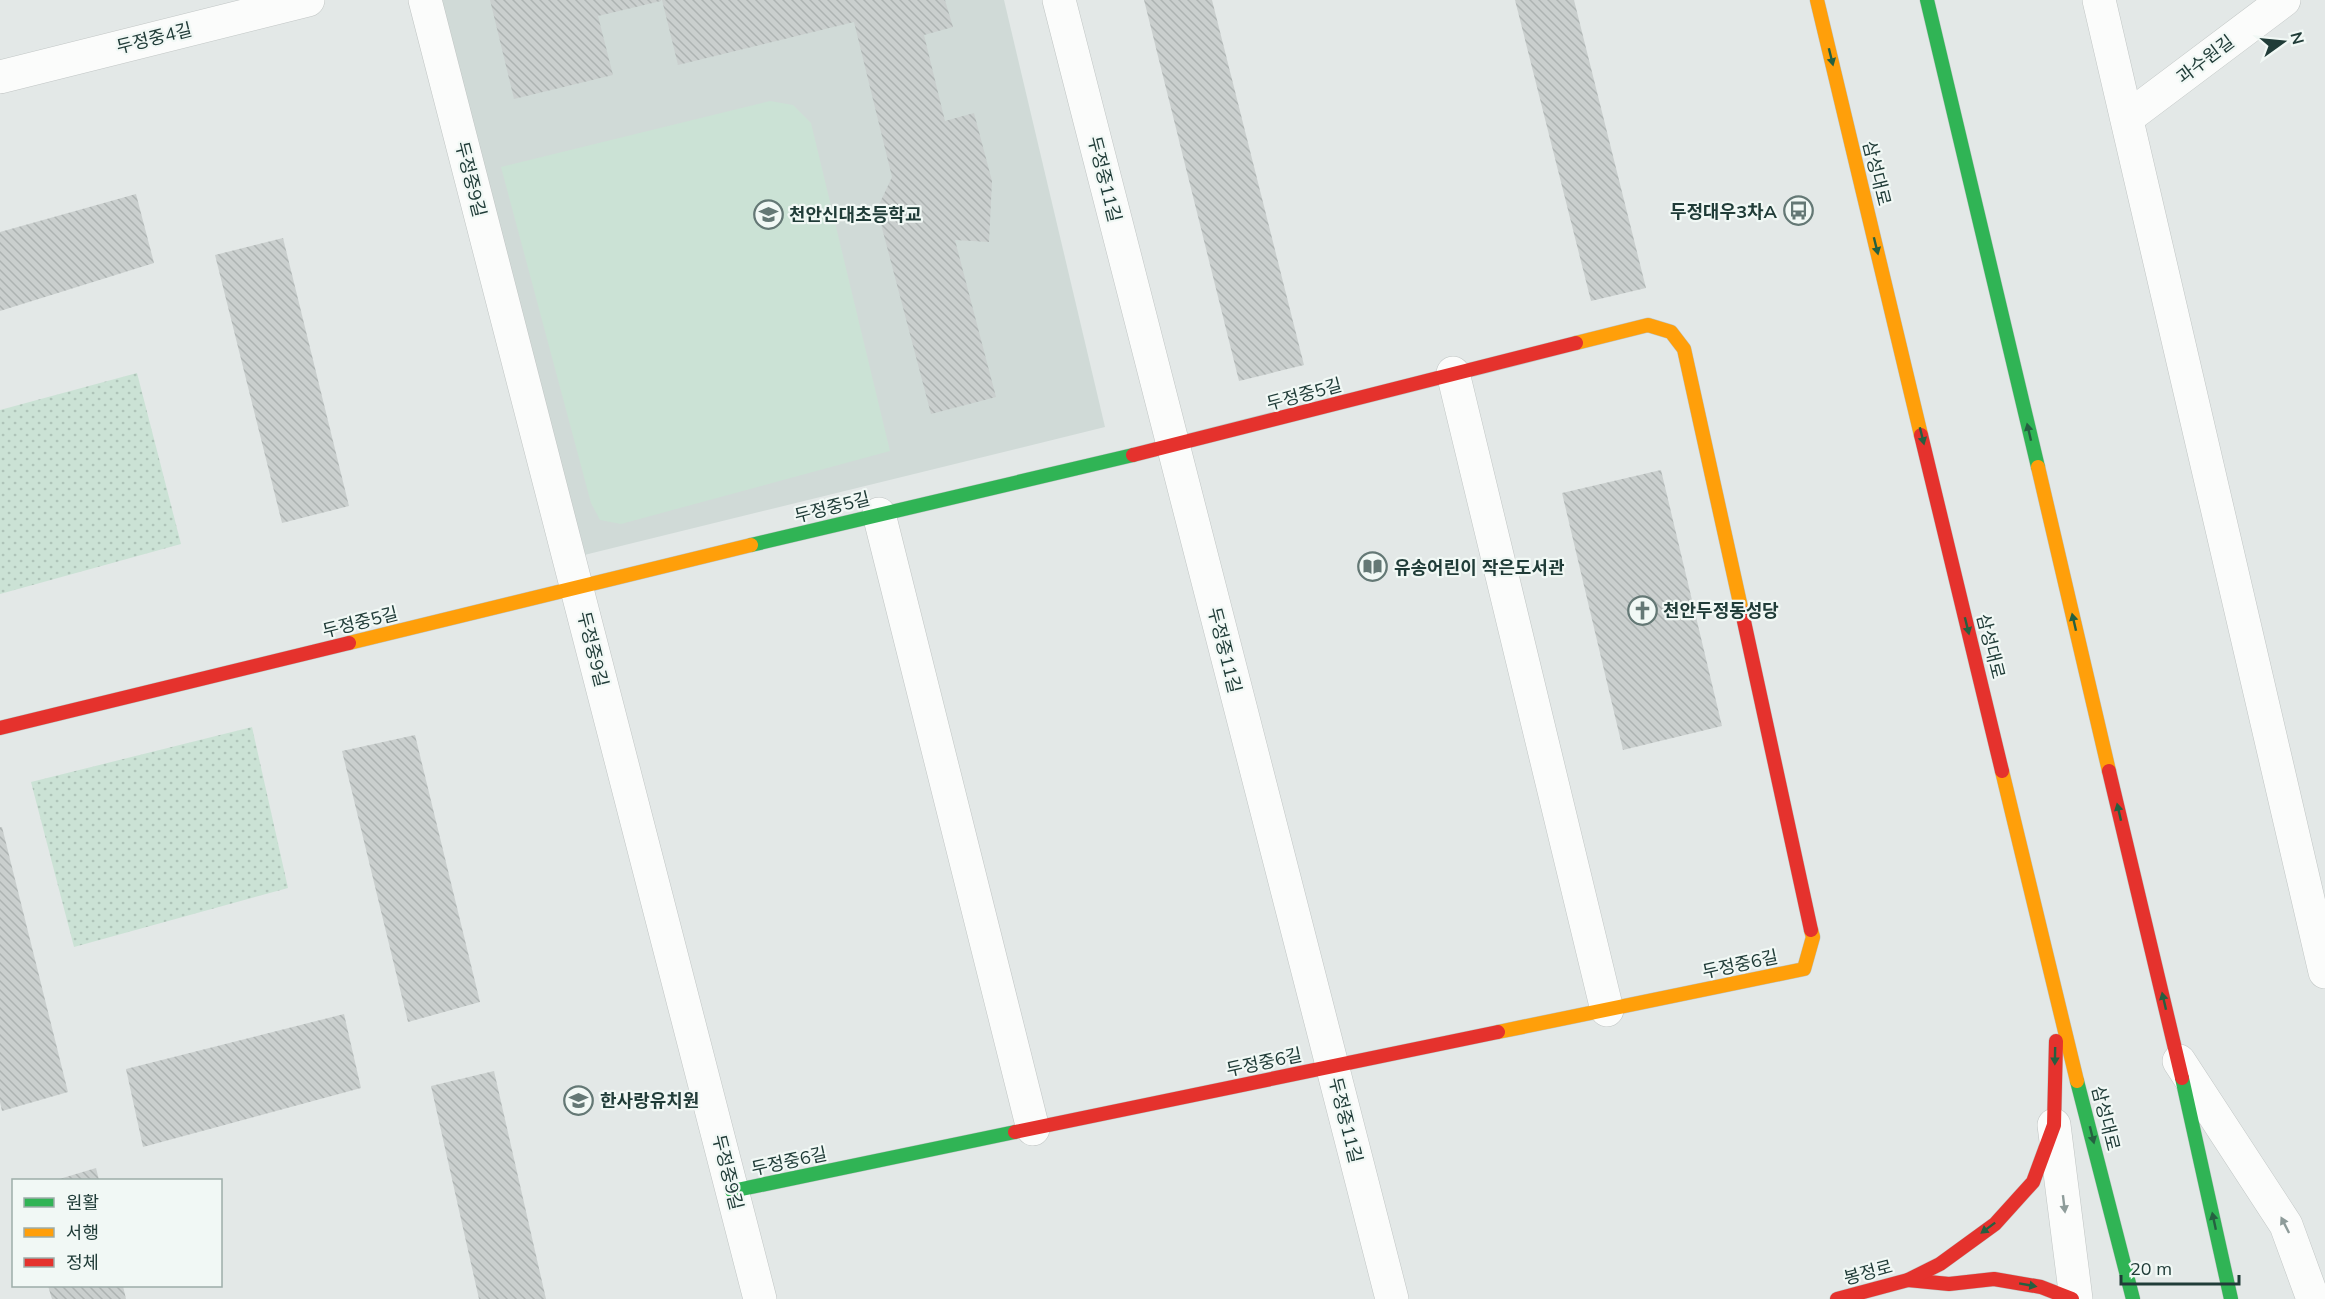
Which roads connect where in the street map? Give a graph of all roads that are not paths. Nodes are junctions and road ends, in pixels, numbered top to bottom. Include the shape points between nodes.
1 (308, 0) edge
2 (425, 0) edge
3 (1059, 0) edge
4 (1817, 0) edge
5 (1927, 0) edge
6 (2099, 0) edge
7 (2284, 0) edge
8 (0, 76) edge
9 (2127, 118) junction
10 (1453, 373) junction
11 (1173, 446) junction
12 (879, 514) junction
13 (577, 588) junction
14 (0, 728) edge
15 (1804, 969) joint
16 (2325, 972) edge
17 (2056, 997) junction
18 (1607, 1010) junction
19 (2177, 1058) junction
20 (1332, 1066) junction
21 (2054, 1125) junction
22 (1033, 1129) junction
23 (732, 1191) junction
24 (1908, 1280) junction
25 (760, 1299) edge
26 (1392, 1299) edge
27 (1837, 1299) edge
28 (2074, 1299) edge
29 (2133, 1299) edge
30 (2231, 1299) edge
31 (2313, 1299) edge

1 - 8 street, 두정중4길
2 - 13 street, 두정중9길
3 - 11 street, 두정중11길
4 -> 17 street, 삼성대로
19 -> 5 street
6 - 9 street
7 - 9 street, 과수원길
9 - 16 street
10 - 11 street, 두정중5길
10 - 15 street, 두정중5길 via 1648,325 1671,332 1684,349 1813,937
10 - 18 street
11 - 12 street, 두정중5길
11 - 20 street, 두정중11길
12 - 13 street, 두정중5길
12 - 22 street
13 - 14 street, 두정중5길
13 - 23 street, 두정중9길
15 - 18 street, 두정중6길
17 -> 21 street
17 -> 29 street, 삼성대로
18 - 20 street, 두정중6길
30 -> 19 street
31 -> 19 street via 2286,1226
20 - 22 street, 두정중6길
20 - 26 street, 두정중11길
21 -> 24 street via 2033,1182 1995,1224 1940,1264
21 -> 28 street
22 - 23 street, 두정중6길
23 - 25 street, 두정중9길
24 - 27 street, 봉정로
24 -> 28 street via 1949,1284 1994,1279 2041,1287

